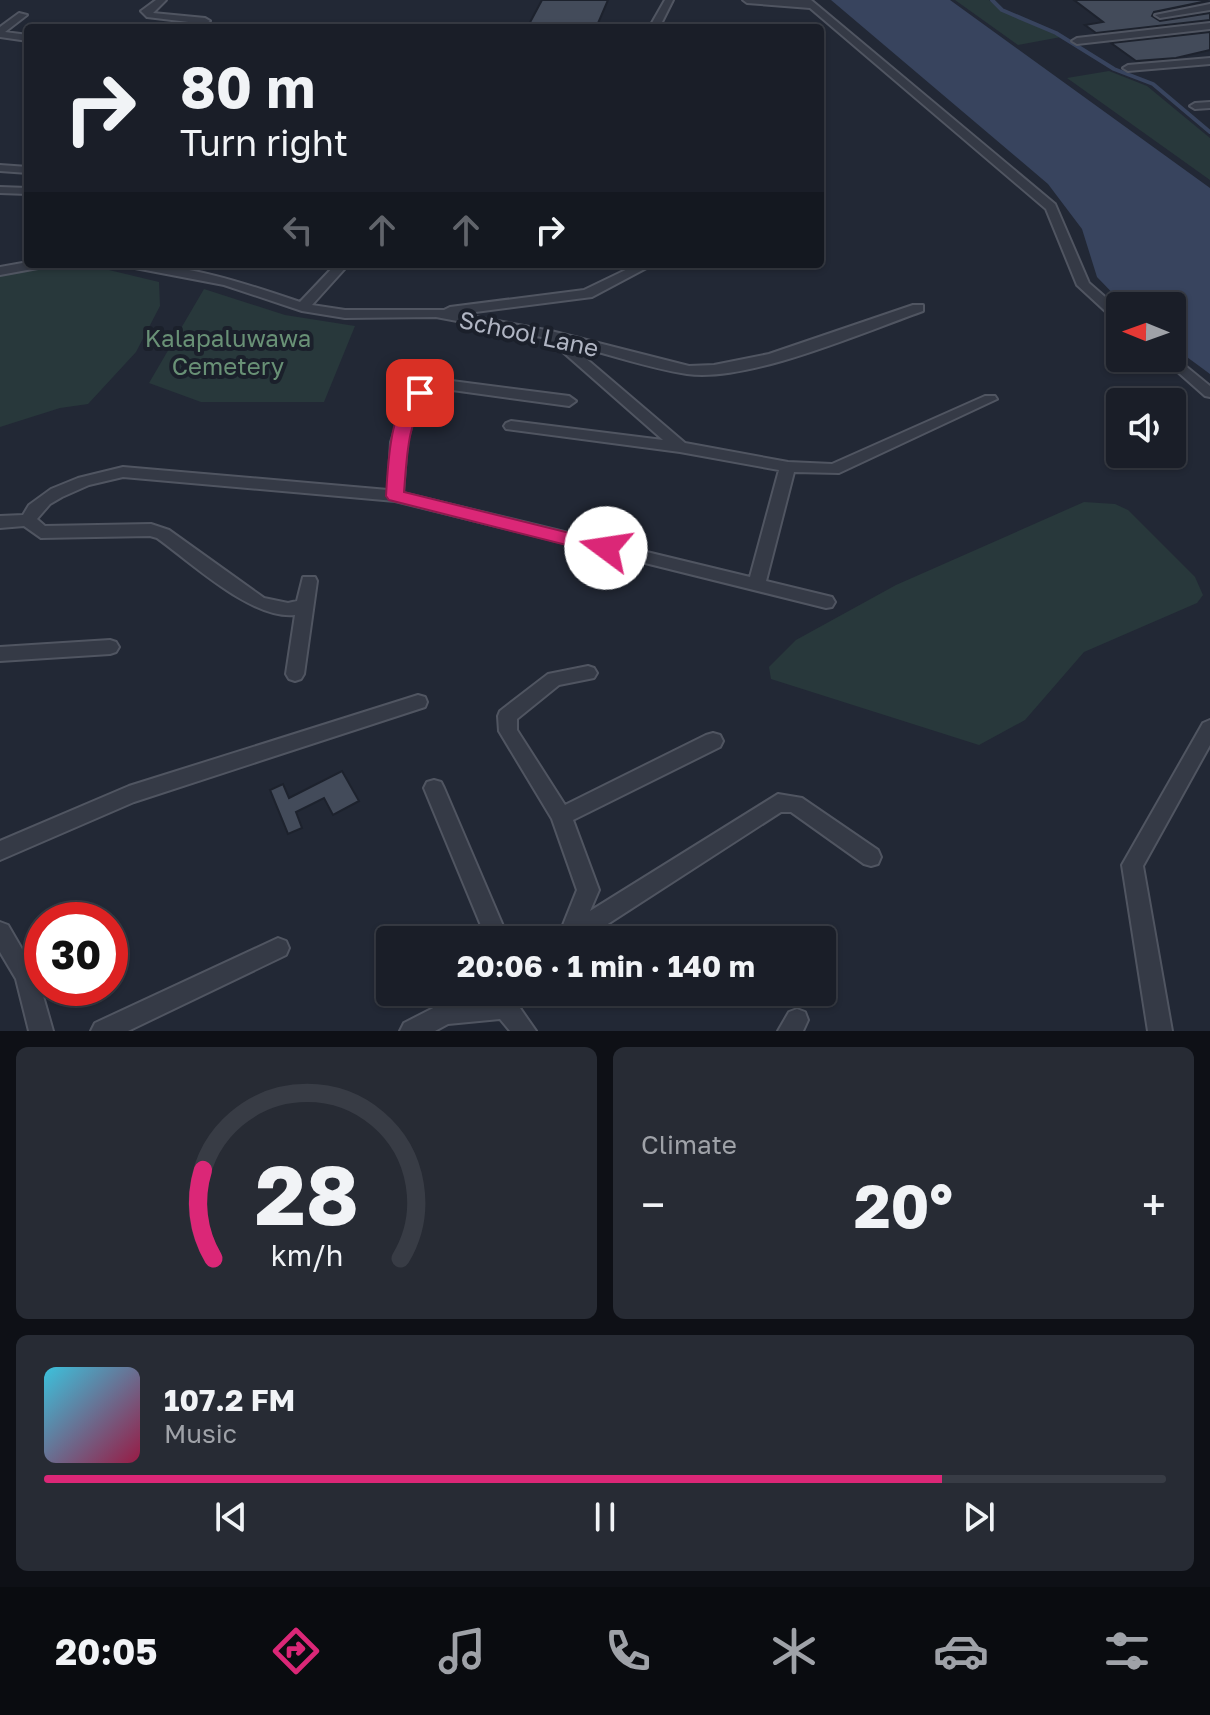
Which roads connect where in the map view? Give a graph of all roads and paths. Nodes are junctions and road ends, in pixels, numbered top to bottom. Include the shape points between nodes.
1 (162, 0) edge
2 (669, 0) edge
3 (747, 0) edge
4 (808, 2) edge
5 (1210, 7) edge
6 (22, 15) dead end
7 (1160, 15) dead end
8 (205, 21) dead end
9 (656, 24) edge
10 (1210, 26) edge
11 (0, 32) edge
12 (24, 37) edge
13 (1077, 41) dead end
14 (1210, 61) edge
15 (1128, 68) dead end
16 (1210, 105) edge
17 (1195, 106) dead end
18 (0, 168) edge
19 (24, 170) edge
20 (0, 190) edge
21 (24, 191) edge
22 (24, 267) edge
23 (155, 268) edge
24 (339, 268) edge
25 (640, 268) edge
26 (0, 271) edge
27 (1106, 305) edge
28 (302, 307) junction
29 (918, 308) dead end
30 (436, 313) junction
31 (551, 335) junction
32 (1185, 372) edge
33 (1210, 393) edge
34 (990, 399) dead end
35 (569, 401) dead end
36 (511, 426) dead end
37 (680, 447) junction
38 (788, 467) junction
39 (395, 496) junction
40 (28, 520) junction
41 (0, 522) edge
42 (309, 581) dead end
43 (756, 586) junction
44 (826, 602) dead end
45 (305, 607) junction
46 (110, 647) dead end
47 (0, 654) edge
48 (588, 673) dead end
49 (295, 674) dead end
50 (418, 702) dead end
51 (1210, 728) edge
52 (713, 741) dead end
53 (434, 788) dead end
54 (561, 816) junction
55 (0, 851) edge
56 (871, 857) dead end
57 (492, 926) edge
58 (572, 926) edge
59 (584, 926) edge
60 (0, 932) edge
61 (278, 948) dead end
62 (474, 1006) edge
63 (518, 1006) edge
64 (41, 1031) edge
65 (103, 1031) edge
66 (412, 1031) edge
67 (524, 1031) edge
68 (1160, 1031) edge

1 - 8 street via 146,11
2 - 9 street
3 - 4 street
4 - 27 street via 1051,207 1083,285
5 - 7 street
6 - 11 street
10 - 13 street
11 - 12 street
14 - 15 street
16 - 17 street
18 - 19 street
20 - 21 street
22 - 26 street
23 - 28 street, School Lane via 227,282
24 - 28 street
25 - 30 street via 587,294
28 - 30 street, School Lane via 345,314
29 - 31 street, School Lane via 767,358 707,371
30 - 31 street, School Lane
31 - 37 street
32 - 33 street
34 - 38 street via 834,469
35 - 39 street via 444,384 420,393 410,405 399,442
36 - 37 street
37 - 38 street
38 - 43 street
39 - 40 street via 123,472 59,492
39 - 43 street
40 - 41 street
40 - 45 street via 41,532 151,530 259,603
42 - 45 street
43 - 44 street
45 - 49 street
46 - 47 street
48 - 54 street via 554,679 507,716 508,731
50 - 55 street via 129,795
51 - 68 street via 1132,865
52 - 54 street
53 - 57 street
54 - 58 street via 588,890
56 - 59 street via 795,804 778,803
60 - 64 street via 26,975
61 - 65 street
62 - 66 street via 445,1013
63 - 67 street

